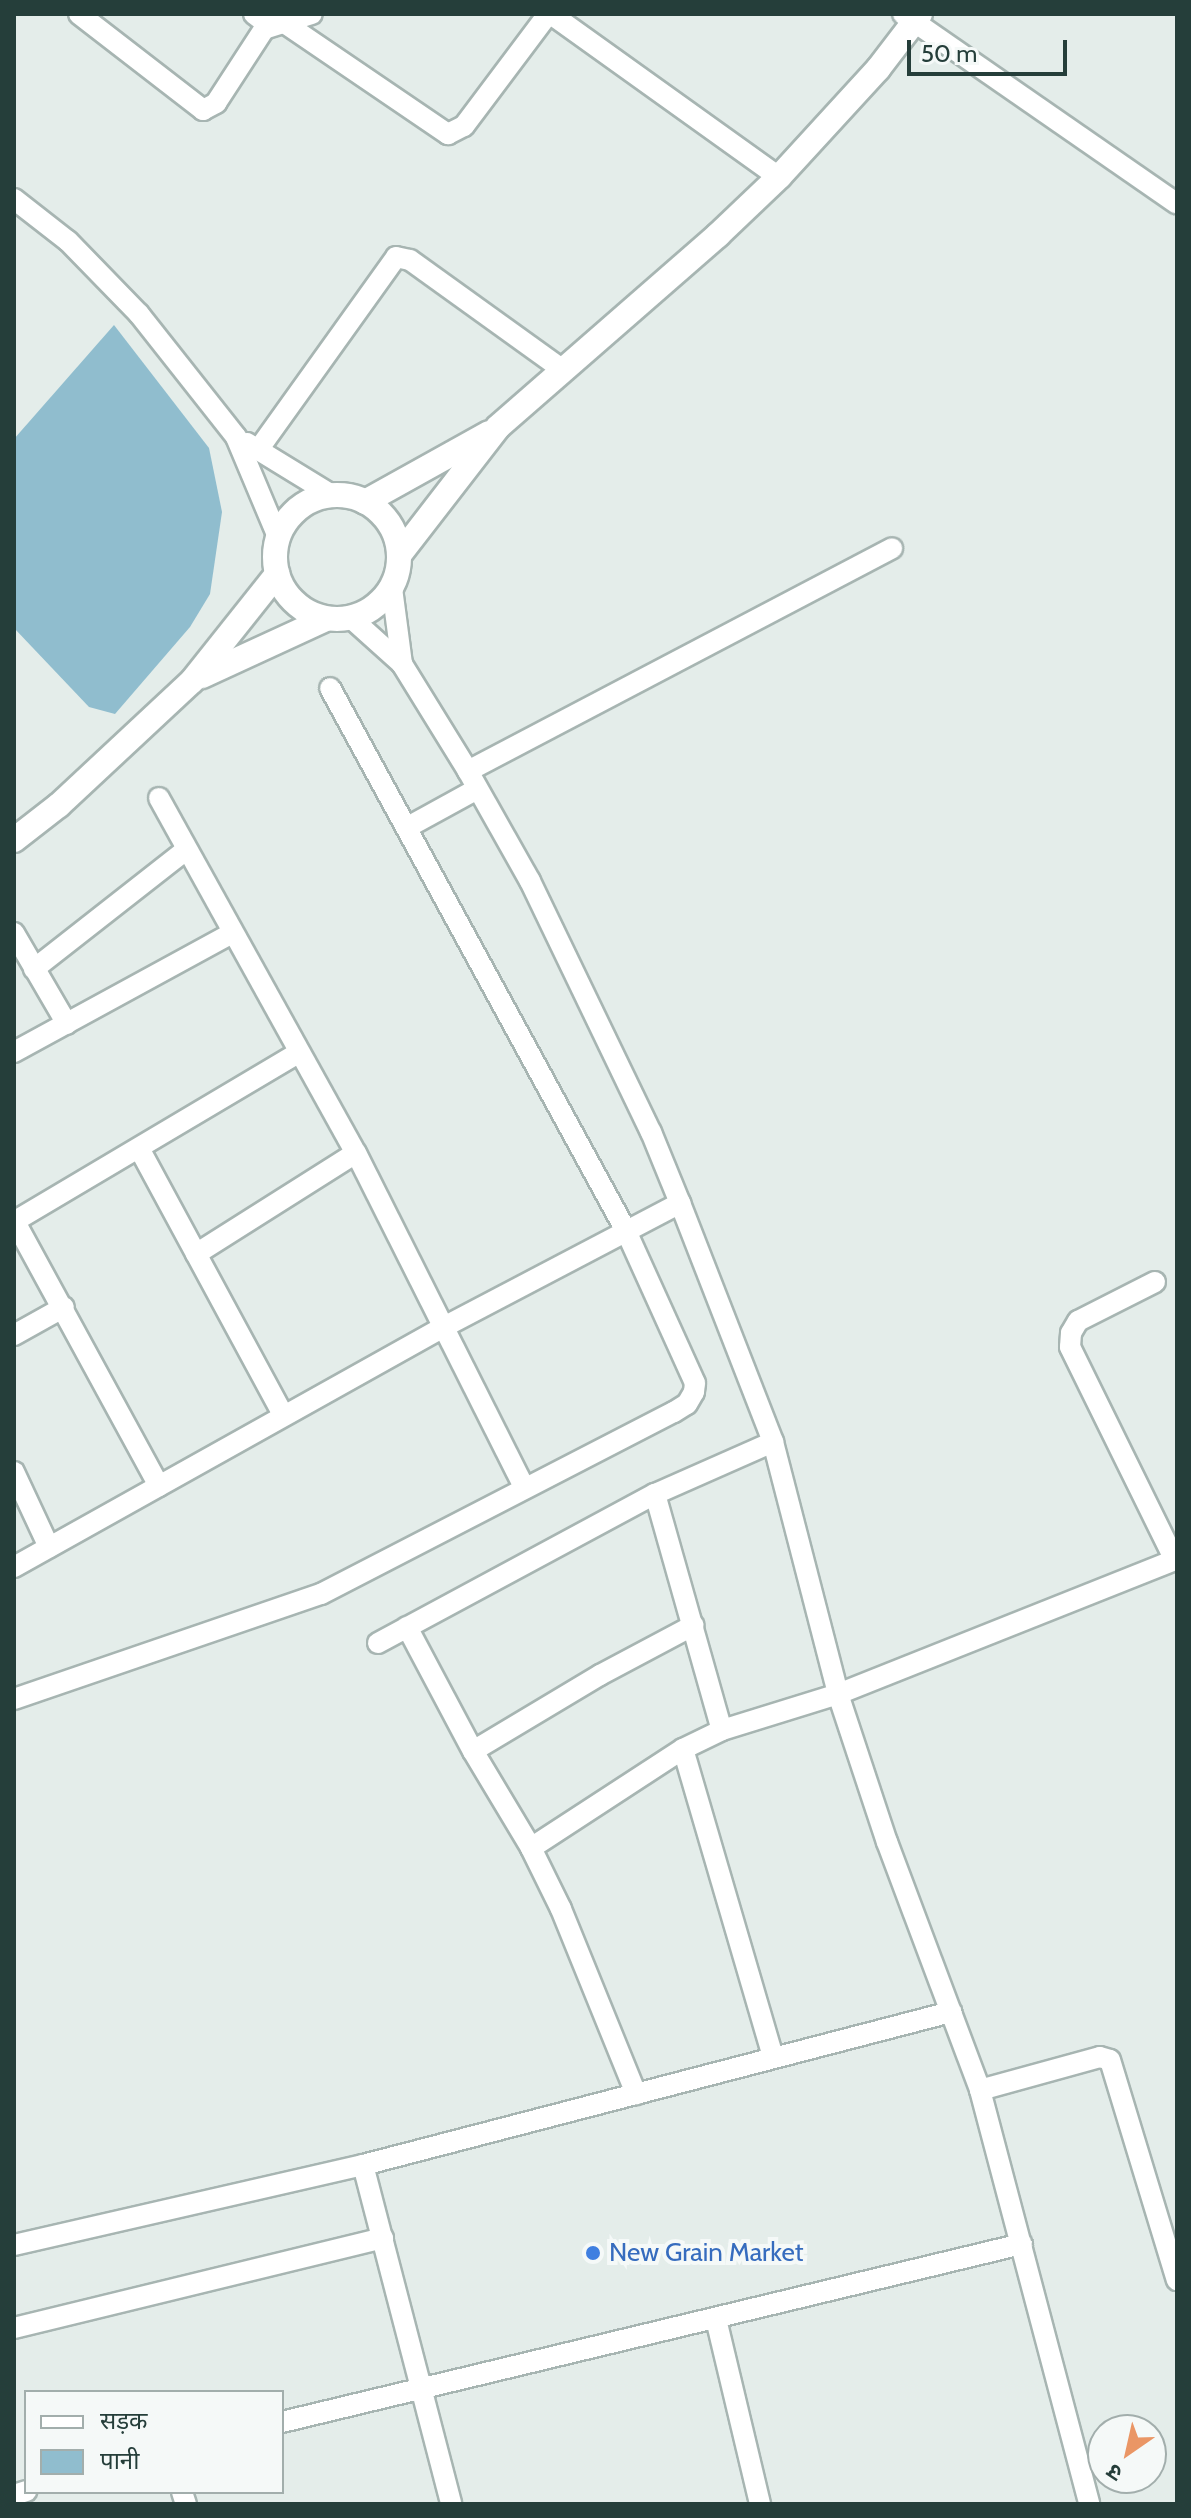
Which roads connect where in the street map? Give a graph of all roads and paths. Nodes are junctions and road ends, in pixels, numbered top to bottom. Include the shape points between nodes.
1 (79, 14) edge
2 (312, 14) edge
3 (549, 14) edge
4 (913, 17) edge
5 (270, 22) edge
6 (779, 177) junction
7 (14, 199) edge
8 (1177, 204) edge
9 (563, 370) junction
10 (498, 427) junction
11 (236, 437) junction
12 (258, 450) junction
13 (332, 495) junction
14 (365, 502) junction
15 (278, 537) junction
16 (892, 548) dead end
17 (400, 554) junction
18 (277, 574) junction
19 (392, 588) junction
20 (351, 618) junction
21 (326, 619) junction
22 (402, 664) junction
23 (192, 681) junction
24 (330, 688) dead end
25 (472, 780) junction
26 (159, 798) dead end
27 (408, 827) junction
28 (14, 840) edge
29 (187, 849) junction
30 (14, 933) edge
31 (232, 933) junction
32 (34, 969) junction
33 (67, 1024) junction
34 (14, 1052) edge
35 (298, 1053) junction
36 (140, 1150) junction
37 (356, 1153) junction
38 (680, 1203) junction
39 (14, 1221) edge
40 (625, 1229) junction
41 (196, 1254) junction
42 (1155, 1282) dead end
43 (64, 1307) junction
44 (442, 1328) junction
45 (14, 1335) edge
46 (284, 1416) junction
47 (773, 1442) junction
48 (14, 1472) edge
49 (159, 1486) junction
50 (524, 1487) junction
51 (655, 1494) junction
52 (49, 1547) junction
53 (1176, 1560) edge
54 (14, 1567) edge
55 (694, 1625) junction
56 (407, 1627) junction
57 (378, 1643) dead end
58 (838, 1694) junction
59 (14, 1699) edge
60 (722, 1730) junction
61 (683, 1749) junction
62 (473, 1751) junction
63 (531, 1848) junction
64 (951, 2012) junction
65 (773, 2056) junction
66 (980, 2090) junction
67 (636, 2094) junction
68 (363, 2165) junction
69 (383, 2238) junction
70 (1022, 2244) junction
71 (14, 2245) edge
72 (1177, 2280) edge
73 (716, 2319) junction
74 (14, 2328) edge
75 (423, 2387) junction
76 (284, 2422) edge
77 (451, 2504) edge
78 (760, 2504) edge
79 (1089, 2504) edge

1 - 5 street via 203,110 216,103
2 - 5 street
3 - 5 street via 464,126 448,134
3 - 6 street
4 - 6 main road via 878,69
4 - 8 street
6 - 9 main road
7 - 11 street via 100,272
9 - 10 main road
9 - 12 street via 410,260 396,257
10 - 14 main road
10 - 17 main road
11 - 12 street
11 - 15 street
12 - 13 street
13 - 14 main road
13 - 15 main road via 299,508
14 - 17 main road via 383,515
15 - 18 main road
16 - 25 street
17 - 19 main road
18 - 21 main road via 295,604
18 - 23 main road
19 - 20 main road via 368,612
19 - 22 street
20 - 21 main road
20 - 22 street
21 - 23 main road
22 - 25 street
23 - 28 main road
24 - 27 street
25 - 27 street
25 - 38 street via 530,881
26 - 29 street
27 - 40 street
29 - 31 street
29 - 32 street
30 - 32 street
31 - 33 street
31 - 35 street
32 - 33 street
33 - 34 street
35 - 36 street
35 - 37 street
36 - 39 street
36 - 41 street
37 - 41 street
37 - 44 street
38 - 40 street
38 - 47 street
39 - 43 street
40 - 44 street
40 - 50 street via 695,1383 694,1392 674,1412
41 - 46 street
42 - 53 street via 1078,1321 1070,1347
43 - 45 street
43 - 49 street
44 - 46 street
44 - 50 street
46 - 49 street
47 - 51 street
47 - 58 street
48 - 52 street
49 - 52 street
50 - 59 street via 321,1594
51 - 55 street
51 - 56 street
52 - 54 street
53 - 58 street
55 - 60 street
55 - 62 street
56 - 57 street
56 - 62 street
58 - 60 street
58 - 64 street
60 - 61 street
61 - 63 street
61 - 65 street
62 - 63 street
63 - 67 street
64 - 65 street
64 - 66 street
65 - 67 street
66 - 70 street
66 - 72 street via 1100,2057 1110,2060
67 - 68 street
68 - 69 street
68 - 71 street
69 - 74 street
69 - 75 street
70 - 73 street
70 - 79 street
73 - 75 street
73 - 78 street
75 - 76 street
75 - 77 street

